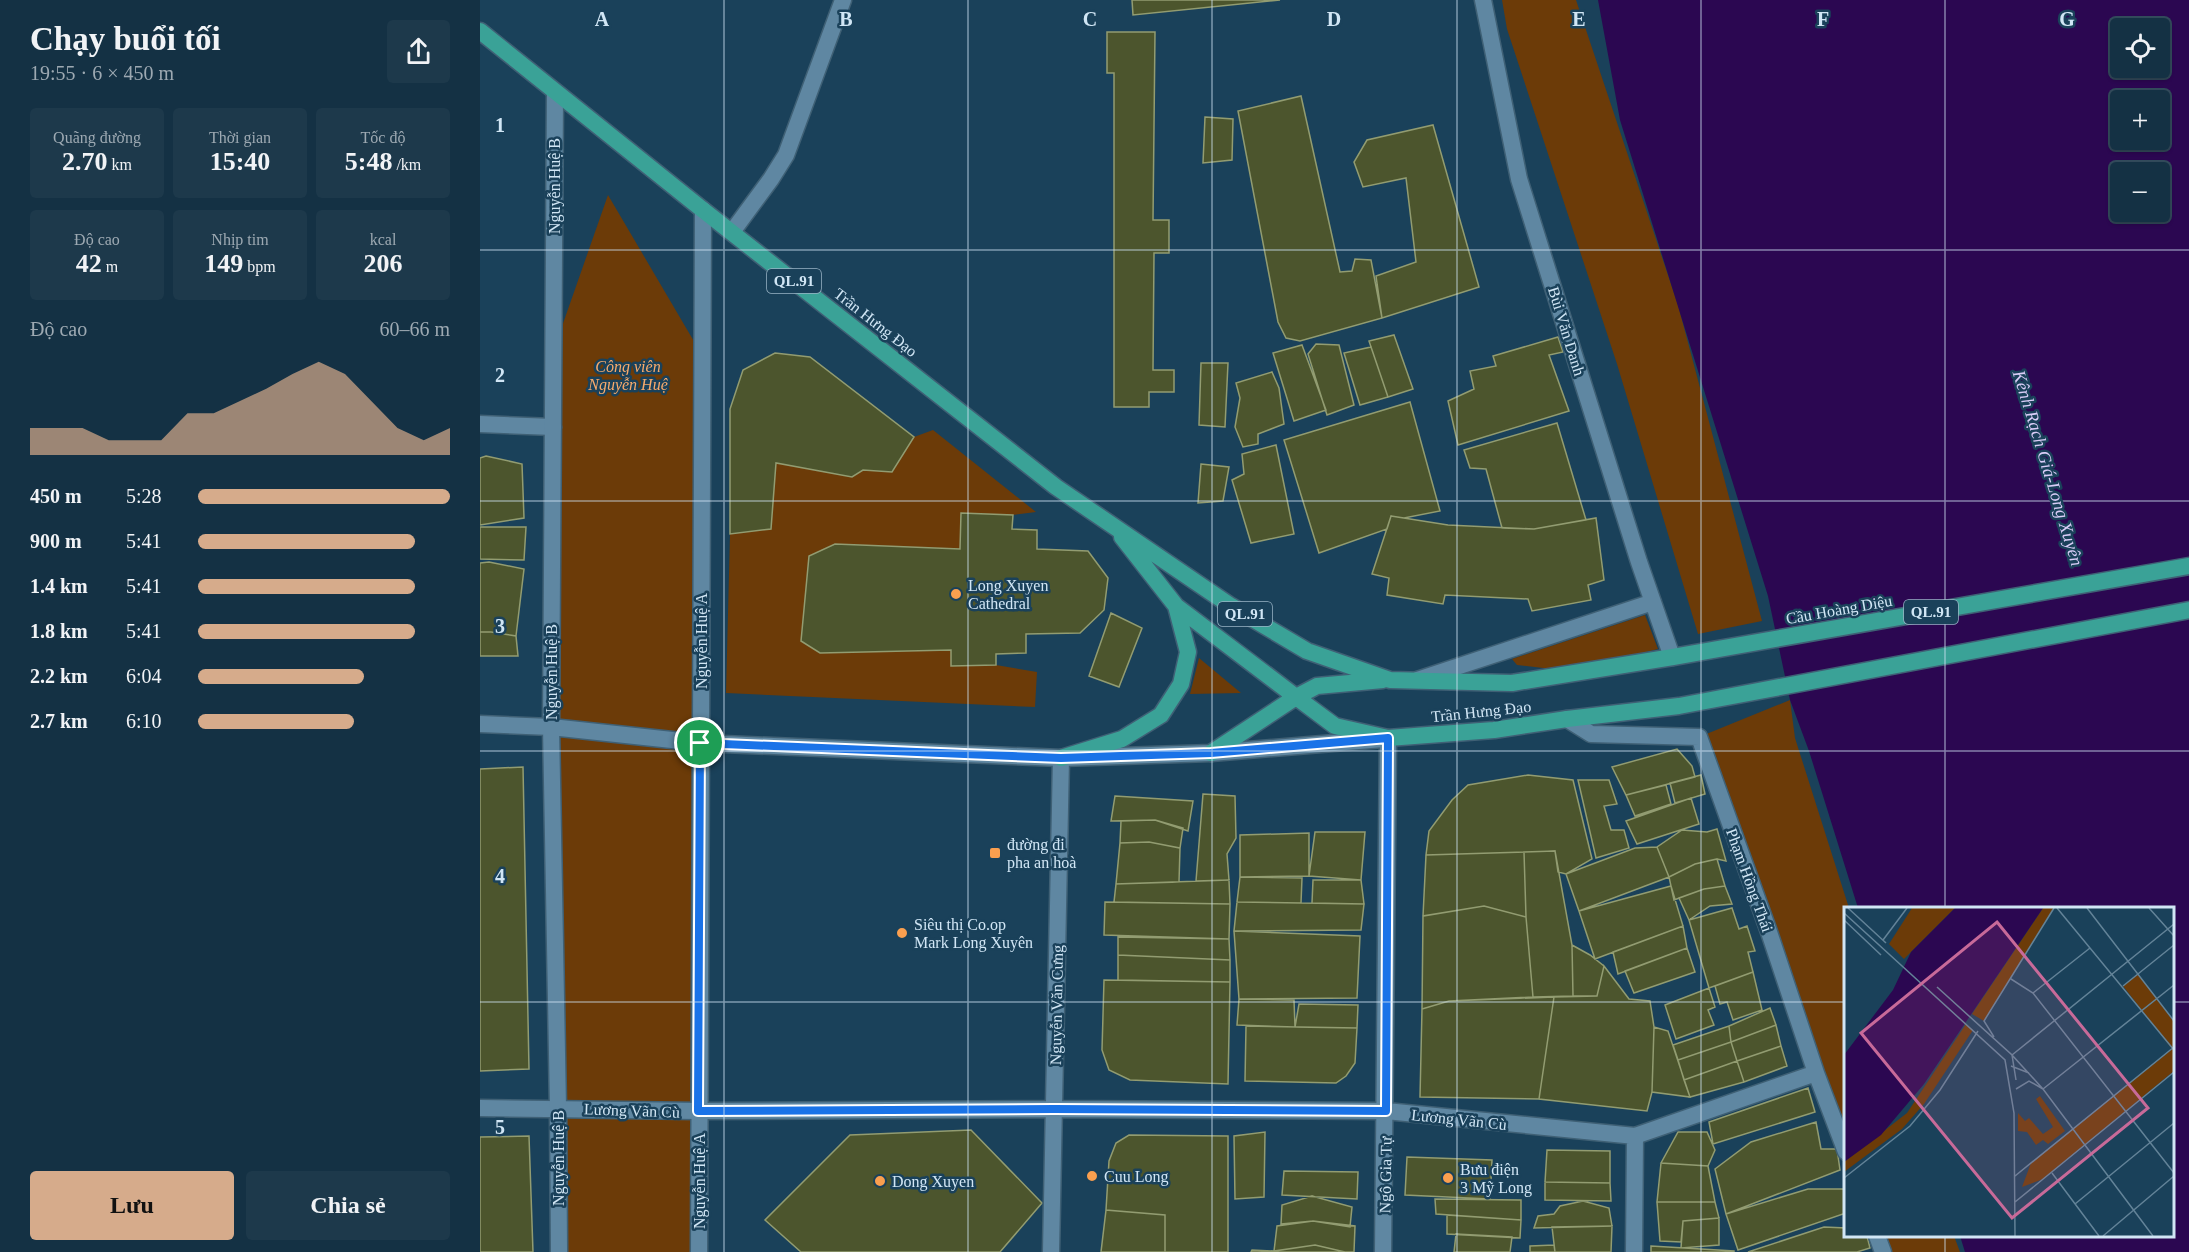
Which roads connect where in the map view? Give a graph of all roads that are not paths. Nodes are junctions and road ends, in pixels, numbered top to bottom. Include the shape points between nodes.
1 (843, 0) edge
2 (1483, 0) edge
3 (480, 31) edge
4 (555, 92) junction
5 (703, 210) junction
6 (732, 232) junction
7 (480, 424) edge
8 (553, 427) junction
9 (1112, 525) junction
10 (2189, 566) edge
11 (1653, 602) junction
12 (1176, 606) junction
13 (2189, 610) edge
14 (1672, 657) junction
15 (1390, 680) junction
16 (1417, 680) junction
17 (1296, 698) junction
18 (1567, 719) junction
19 (480, 724) edge
20 (551, 727) junction
21 (1388, 738) junction
22 (700, 743) junction
23 (1211, 753) junction
24 (1061, 758) junction
25 (1816, 1073) junction
26 (480, 1108) edge
27 (558, 1108) junction
28 (1054, 1109) junction
29 (698, 1111) junction
30 (1386, 1111) junction
31 (1635, 1136) junction
32 (1844, 1149) edge
33 (1877, 1237) edge
34 (559, 1252) edge
35 (699, 1252) edge
36 (1051, 1252) edge
37 (1383, 1252) edge
38 (1634, 1252) edge
39 (1883, 1252) edge

1 - 6 street via 786,156
2 - 11 street, Bùi Văn Danh via 1519,179
3 - 4 highway, Trần Hưng Đạo / QL.91
4 - 5 highway, Trần Hưng Đạo / QL.91
4 - 8 street, Nguyễn Huệ B
5 - 6 highway, Trần Hưng Đạo / QL.91
5 - 22 street, Nguyễn Huệ A
6 - 9 highway, Trần Hưng Đạo / QL.91 via 1056,487
7 - 8 street
8 - 20 street, Nguyễn Huệ B
9 - 12 highway, QL.91
9 - 15 highway, QL.91 via 1307,651
10 - 14 highway, Cầu Hoàng Diệu / QL.91
11 - 14 street, Bùi Văn Danh
11 - 16 street
12 - 17 highway, QL.91
12 - 24 highway via 1188,652 1181,684 1161,715 1122,739
13 - 18 highway, Trần Hưng Đạo / QL.91 via 1679,706
14 - 16 highway, QL.91 via 1512,682
15 - 16 highway, QL.91
15 - 17 highway via 1317,686
17 - 21 highway, Trần Hưng Đạo / QL.91 via 1335,726
17 - 23 highway
18 - 21 highway, Trần Hưng Đạo / QL.91 via 1494,730
18 - 25 street, Phạm Hồng Thái via 1591,734 1699,737
19 - 20 street
20 - 22 street
20 - 27 street, Nguyễn Huệ B
21 - 23 street
21 - 30 street, Ngô Gia Tự
22 - 24 street
22 - 29 street, Nguyễn Huệ A
23 - 24 street
24 - 28 street, Nguyễn Văn Cưng
25 - 31 street, Lương Vãn Cù
25 - 32 street, Phạm Hồng Thái
26 - 27 street, Lương Vãn Cù
27 - 29 street, Lương Vãn Cù
27 - 34 street, Nguyễn Huệ B
28 - 29 street, Lương Vãn Cù
28 - 30 street, Lương Vãn Cù
28 - 36 street, Nguyễn Văn Cưng
29 - 35 street, Nguyễn Huệ A
30 - 31 street, Lương Vãn Cù
30 - 37 street, Ngô Gia Tự
31 - 38 street
33 - 39 street

